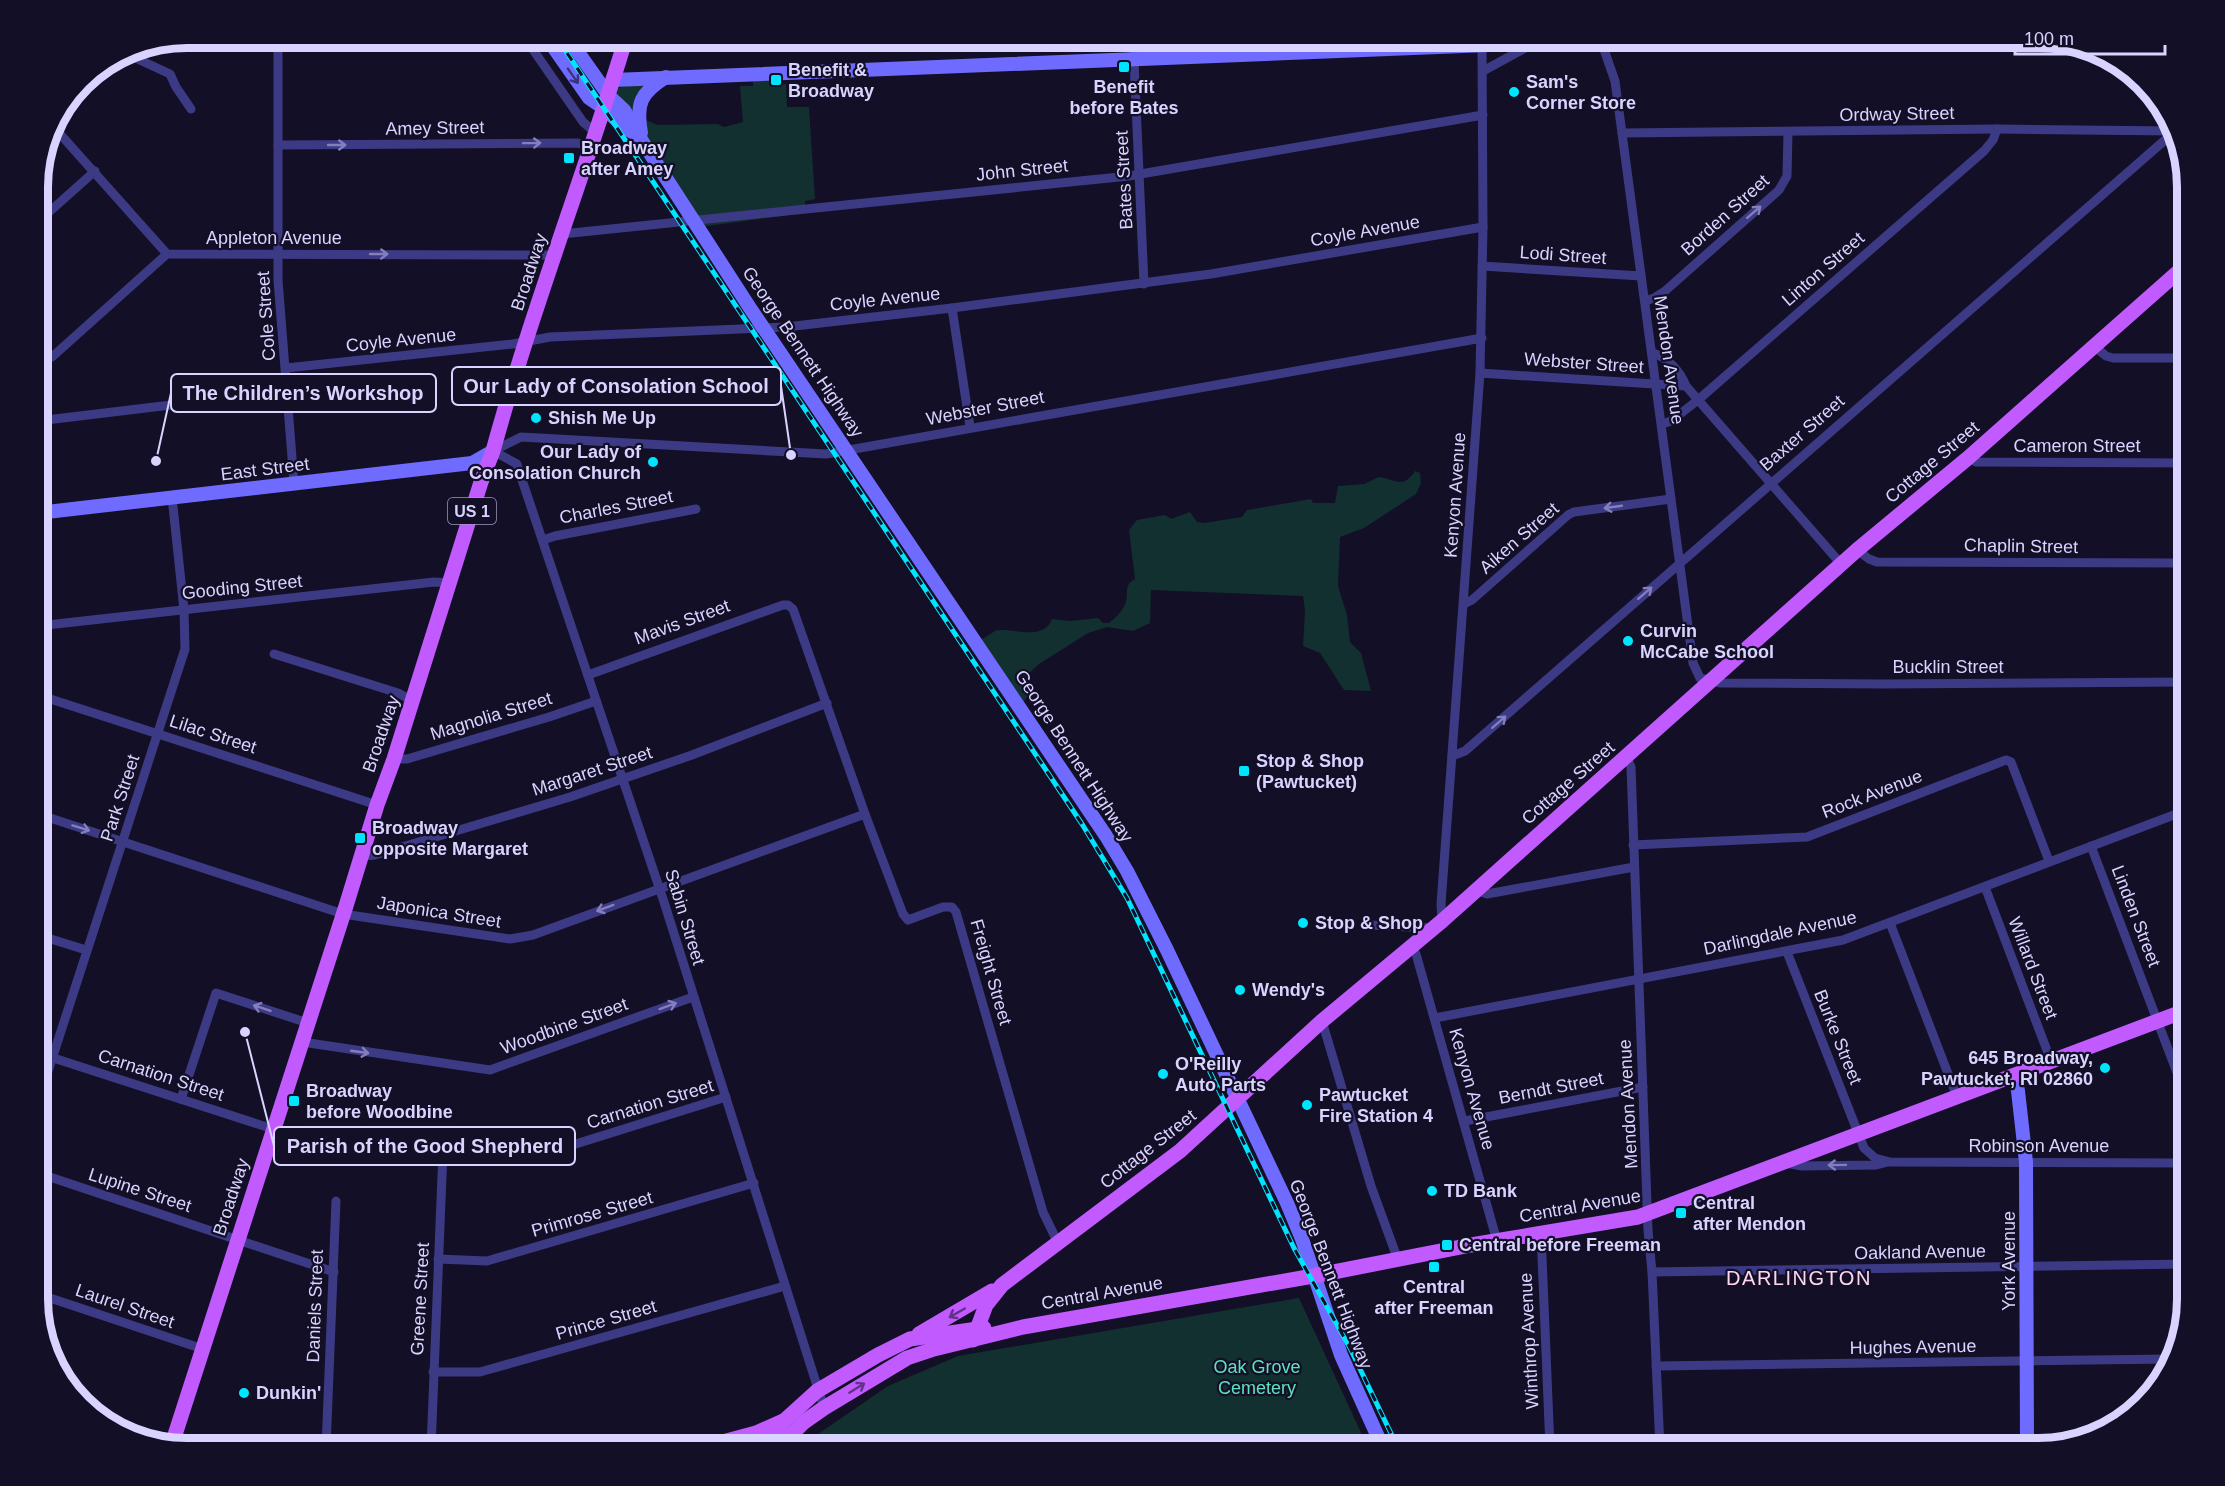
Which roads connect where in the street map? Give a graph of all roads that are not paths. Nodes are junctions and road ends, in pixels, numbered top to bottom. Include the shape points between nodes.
1 (278, 48) edge
2 (532, 48) edge
3 (554, 48) edge
4 (574, 48) edge
5 (623, 48) edge
6 (1134, 48) edge
7 (1383, 48) edge
8 (1482, 48) edge
9 (1525, 48) edge
10 (1604, 48) edge
11 (136, 58) edge
12 (1134, 58) junction
13 (1483, 71) junction
14 (667, 77) junction
15 (614, 80) junction
16 (607, 102) junction
17 (191, 108) dead end
18 (1482, 115) junction
19 (1997, 129) junction
20 (1788, 132) junction
21 (2165, 132) edge
22 (59, 133) edge
23 (1622, 133) junction
24 (2167, 137) edge
25 (640, 138) junction
26 (594, 139) junction
27 (278, 145) junction
28 (95, 171) junction
29 (1140, 175) junction
30 (48, 213) edge
31 (694, 222) junction
32 (1483, 227) junction
33 (562, 234) junction
34 (167, 254) junction
35 (279, 255) junction
36 (555, 255) junction
37 (1482, 266) junction
38 (2177, 273) edge
39 (1641, 276) junction
40 (1144, 284) junction
41 (1644, 301) junction
42 (952, 308) junction
43 (764, 329) junction
44 (1482, 338) junction
45 (527, 342) junction
46 (2094, 346) junction
47 (1653, 353) junction
48 (48, 358) edge
49 (2177, 358) edge
50 (286, 368) junction
51 (1480, 373) junction
52 (1657, 384) junction
53 (1686, 386) junction
54 (288, 391) junction
55 (1698, 400) junction
56 (48, 420) edge
57 (1662, 424) junction
58 (970, 427) junction
59 (848, 450) junction
60 (493, 451) junction
61 (1968, 458) junction
62 (2177, 464) edge
63 (294, 483) junction
64 (1770, 483) junction
65 (172, 497) junction
66 (1671, 499) junction
67 (696, 508) dead end
68 (48, 512) edge
69 (543, 540) junction
70 (1857, 550) junction
71 (1680, 562) junction
72 (2177, 563) edge
73 (1842, 565) junction
74 (450, 583) junction
75 (1464, 604) junction
76 (788, 605) joint
77 (184, 610) junction
78 (48, 625) edge
79 (274, 654) dead end
80 (588, 675) junction
81 (1709, 681) junction
82 (2177, 682) edge
83 (48, 698) edge
84 (412, 701) junction
85 (596, 701) junction
86 (827, 704) junction
87 (159, 734) junction
88 (1452, 756) junction
89 (1627, 758) junction
90 (394, 759) junction
91 (624, 779) junction
92 (377, 805) junction
93 (865, 814) junction
94 (2177, 814) edge
95 (48, 817) edge
96 (124, 841) junction
97 (1634, 845) junction
98 (2091, 846) junction
99 (362, 856) junction
100 (2049, 861) junction
101 (1634, 867) junction
102 (1985, 887) junction
103 (660, 888) junction
104 (1475, 890) junction
105 (344, 914) junction
106 (1890, 923) junction
107 (1438, 924) junction
108 (1369, 925) dead end
109 (48, 938) edge
110 (1412, 947) junction
111 (86, 951) junction
112 (1787, 952) junction
113 (1638, 978) junction
114 (693, 997) junction
115 (2177, 1014) edge
116 (1435, 1018) junction
117 (1322, 1021) junction
118 (2158, 1021) junction
119 (308, 1023) junction
120 (302, 1042) junction
121 (48, 1056) edge
122 (51, 1057) junction
123 (2051, 1061) junction
124 (48, 1067) edge
125 (2177, 1072) edge
126 (2014, 1075) junction
127 (1643, 1088) junction
128 (726, 1097) junction
129 (1957, 1097) junction
130 (181, 1099) junction
131 (1238, 1100) junction
132 (1465, 1121) junction
133 (273, 1129) junction
134 (1859, 1135) junction
135 (443, 1151) joint
136 (1784, 1162) junction
137 (1890, 1162) junction
138 (2026, 1162) junction
139 (2177, 1163) edge
140 (48, 1176) edge
141 (754, 1183) junction
142 (336, 1202) dead end
143 (1648, 1214) junction
144 (1541, 1233) junction
145 (238, 1240) junction
146 (1497, 1241) junction
147 (1058, 1243) junction
148 (438, 1258) junction
149 (1398, 1260) junction
150 (2177, 1264) edge
151 (2028, 1267) junction
152 (334, 1272) junction
153 (1652, 1272) junction
154 (1313, 1276) junction
155 (1002, 1285) junction
156 (785, 1286) junction
157 (48, 1297) edge
158 (975, 1334) junction
159 (910, 1339) junction
160 (203, 1349) junction
161 (2163, 1359) edge
162 (2027, 1362) junction
163 (1656, 1366) junction
164 (433, 1372) junction
165 (817, 1391) junction
166 (824, 1408) junction
167 (785, 1420) junction
168 (174, 1437) edge
169 (326, 1438) edge
170 (431, 1438) edge
171 (737, 1438) edge
172 (772, 1438) edge
173 (789, 1438) edge
174 (1378, 1438) edge
175 (1550, 1438) edge
176 (1659, 1438) edge
177 (2027, 1438) edge

1 - 27 street, Cole Street
2 - 26 street
3 -> 16 main road, George Bennett Highway via 589,98
4 - 16 main road, George Bennett Highway
5 - 15 main road, Broadway / US 1
6 - 12 street, Bates Street
7 - 12 main road
8 - 13 street, Kenyon Avenue
9 - 13 street
10 - 23 street, Mendon Avenue via 1613,71
11 - 17 street via 170,74
12 - 14 main road
12 - 29 street, Bates Street
13 - 18 street, Kenyon Avenue
14 - 15 main road
14 - 25 main road via 642,98
15 - 16 main road, Broadway / US 1
16 - 25 main road, George Bennett Highway via 625,128
16 - 26 main road, Broadway / US 1
18 - 29 street, John Street
18 - 32 street, Kenyon Avenue
19 - 20 street, Ordway Street
19 - 21 street, Ordway Street
19 - 55 street, Linton Street via 1984,151
20 - 23 street, Ordway Street
41 -> 20 street, Borden Street via 1665,291 1779,190 1787,176
22 - 28 street
23 - 39 street, Mendon Avenue
24 - 64 street, Baxter Street
25 - 31 main road, George Bennett Highway
27 -> 26 street, Amey Street via 577,143
26 - 33 main road, Broadway / US 1
27 - 35 street, Cole Street
28 - 30 street
28 - 34 street
29 - 31 street, John Street
29 - 40 street, Bates Street
31 - 33 street, John Street
31 - 43 main road, George Bennett Highway
32 - 37 street, Kenyon Avenue
32 - 40 street, Coyle Avenue
33 - 36 main road, Broadway / US 1
34 - 35 street, Appleton Avenue
34 - 48 street
35 -> 36 street, Appleton Avenue
35 - 50 street, Cole Street
36 - 45 main road, Broadway / US 1
37 - 39 street, Lodi Street
37 - 44 street, Kenyon Avenue
38 - 46 main road, Cottage Street
39 - 41 street, Mendon Avenue
40 - 42 street, Coyle Avenue
41 - 47 street, Mendon Avenue
42 - 43 street, Coyle Avenue
42 - 58 street
43 - 45 street, Coyle Avenue
43 - 59 main road, George Bennett Highway
44 - 51 street, Kenyon Avenue
44 - 58 street, Webster Street
45 - 50 street, Coyle Avenue
45 - 60 main road, Broadway / US 1
46 - 49 street via 2113,358
46 - 61 main road, Cottage Street
47 - 52 street, Mendon Avenue
47 - 53 street, Webster Street via 1674,366
50 - 54 street, Cole Street
51 - 52 street, Webster Street
51 - 75 street, Kenyon Avenue
52 - 53 street, Webster Street
52 - 57 street, Mendon Avenue
53 - 55 street, Webster Street
54 - 56 street
54 - 63 street, Cole Street
55 - 57 street, Linton Street
55 - 64 street, Webster Street
57 - 66 street, Mendon Avenue
58 - 59 street, Webster Street
59 - 60 street, Webster Street via 826,454 521,437
59 - 131 main road, George Bennett Highway via 1106,836 1167,950
60 - 63 main road, East Street via 472,463
60 - 69 street, Sabin Street via 517,464
60 - 74 main road, Broadway / US 1
61 - 62 street, Cameron Street via 1976,462
61 - 70 main road, Cottage Street
63 - 65 main road, East Street
64 - 71 street, Baxter Street
64 - 73 street, Webster Street
65 - 68 main road, East Street
65 - 77 street, Park Street
66 - 71 street, Mendon Avenue
66 -> 75 street, Aiken Street via 1568,515
67 - 69 street, Charles Street
69 - 80 street, Sabin Street
70 - 72 street, Chaplin Street via 1877,562
70 - 73 main road, Cottage Street
71 - 81 street, Mendon Avenue via 1693,663 1700,678
88 -> 71 street, Baxter Street via 1465,751
73 - 81 main road, Cottage Street
74 - 77 street, Gooding Street
74 - 84 main road, Broadway / US 1
75 - 88 street, Kenyon Avenue
76 - 80 street, Mavis Street via 743,617
76 - 86 street, Freight Street via 793,609
77 - 78 street, Gooding Street
77 - 87 street, Park Street via 186,649
79 - 84 street via 398,693
80 - 85 street, Sabin Street
81 - 82 street, Bucklin Street
81 - 89 main road, Cottage Street
83 - 87 street, Lilac Street
84 - 90 main road, Broadway / US 1
85 - 90 street, Magnolia Street via 403,760
85 - 91 street, Sabin Street
86 - 91 street, Margaret Street
86 - 93 street, Freight Street
87 - 92 street, Lilac Street
87 - 96 street, Park Street
88 - 107 street, Kenyon Avenue
89 - 97 street, Mendon Avenue via 1631,767
89 - 104 main road, Cottage Street
90 - 92 main road, Broadway / US 1
91 - 99 street, Margaret Street via 465,829
91 - 103 street, Sabin Street
92 - 99 main road, Broadway / US 1
93 - 103 street, Japonica Street
93 - 147 street, Freight Street via 908,920 944,907 952,907 956,912 1043,1212
94 - 98 street, Darlingdale Avenue
95 -> 96 street, Japonica Street
96 - 105 street, Japonica Street
96 - 111 street, Park Street
97 - 100 street, Rock Avenue via 1807,837 2006,760 2011,762
97 - 101 street, Mendon Avenue
98 - 100 street, Darlingdale Avenue
98 - 118 street, Linden Street
99 - 105 main road, Broadway / US 1
100 - 102 street, Darlingdale Avenue
101 - 104 street via 1487,894
101 - 113 street, Mendon Avenue
102 - 106 street, Darlingdale Avenue
102 - 123 street, Willard Street
103 -> 105 street, Japonica Street via 532,935 510,939
103 - 114 street, Sabin Street
104 - 107 main road, Cottage Street
105 - 119 main road, Broadway / US 1
106 - 112 street, Darlingdale Avenue via 1843,940
106 - 129 street
107 - 108 street
107 - 110 main road, Cottage Street
109 - 111 street
110 - 116 street, Kenyon Avenue
110 - 117 main road, Cottage Street
111 - 122 street, Park Street
112 - 113 street, Darlingdale Avenue
112 - 134 street, Burke Street
113 - 116 street, Darlingdale Avenue
113 - 127 street, Mendon Avenue
120 -> 114 street, Woodbine Street via 490,1070
114 - 128 street, Sabin Street
115 - 118 main road, Central Avenue
116 - 132 street, Kenyon Avenue
117 - 131 main road, Cottage Street
117 - 149 street via 1371,1186
118 - 123 main road, Central Avenue
118 - 125 street, Linden Street
119 - 120 main road, Broadway / US 1
119 -> 130 street via 216,993
120 - 133 main road, Broadway / US 1
121 - 122 street, Carnation Street
122 - 124 street, Park Street
122 - 130 street, Carnation Street
123 - 126 main road, Central Avenue
126 - 129 main road, Central Avenue
126 - 138 main road, York Avenue
127 - 132 street, Berndt Street
127 - 143 street, Mendon Avenue
128 - 135 street, Carnation Street via 522,1160
128 - 141 street, Sabin Street
129 - 134 main road, Central Avenue
130 - 133 street, Carnation Street
131 - 147 main road, Cottage Street via 1180,1151
131 - 154 main road, George Bennett Highway via 1287,1203
132 - 146 street, Kenyon Avenue
133 - 145 main road, Broadway / US 1
134 - 136 main road, Central Avenue
134 - 137 street, Robinson Avenue via 1868,1154
135 - 148 street, Greene Street
137 -> 136 street, Robinson Avenue via 1802,1166
136 - 143 main road, Central Avenue
137 - 138 street, Robinson Avenue
138 - 139 street, Robinson Avenue
138 - 151 main road, York Avenue
140 - 145 street, Lupine Street
141 - 148 street, Primrose Street via 487,1261
141 - 156 street, Sabin Street
142 - 152 street, Daniels Street
143 - 144 main road, Central Avenue
143 - 153 street, Mendon Avenue
144 - 146 main road, Central Avenue
144 - 175 street, Winthrop Avenue
145 - 152 street, Lupine Street
145 - 160 main road, Broadway / US 1
146 - 149 main road, Central Avenue
147 - 155 main road, Cottage Street
148 - 164 street, Greene Street
149 - 154 main road, Central Avenue
150 - 151 street, Oakland Avenue
151 - 153 street, Oakland Avenue
151 - 162 main road, York Avenue
152 - 169 street, Daniels Street
153 - 163 street, Mendon Avenue
154 - 158 main road, Central Avenue
154 - 174 main road, George Bennett Highway via 1341,1355
155 - 158 main road, Cottage Street via 986,1305
155 -> 159 main road
156 - 164 street, Prince Street via 480,1372
156 - 165 street, Sabin Street
157 - 160 street, Laurel Street
158 - 159 main road, Central Avenue
166 -> 158 main road, Central Avenue via 907,1358
159 - 165 main road, Central Avenue
160 - 168 main road, Broadway / US 1
161 - 162 street, Hughes Avenue
162 - 163 street, Hughes Avenue
162 - 177 main road, York Avenue
163 - 176 street, Mendon Avenue
164 - 170 street, Greene Street
165 - 166 street, Sabin Street
165 - 167 main road, Central Avenue
166 - 173 main road, Central Avenue
167 - 171 main road
167 - 172 main road

